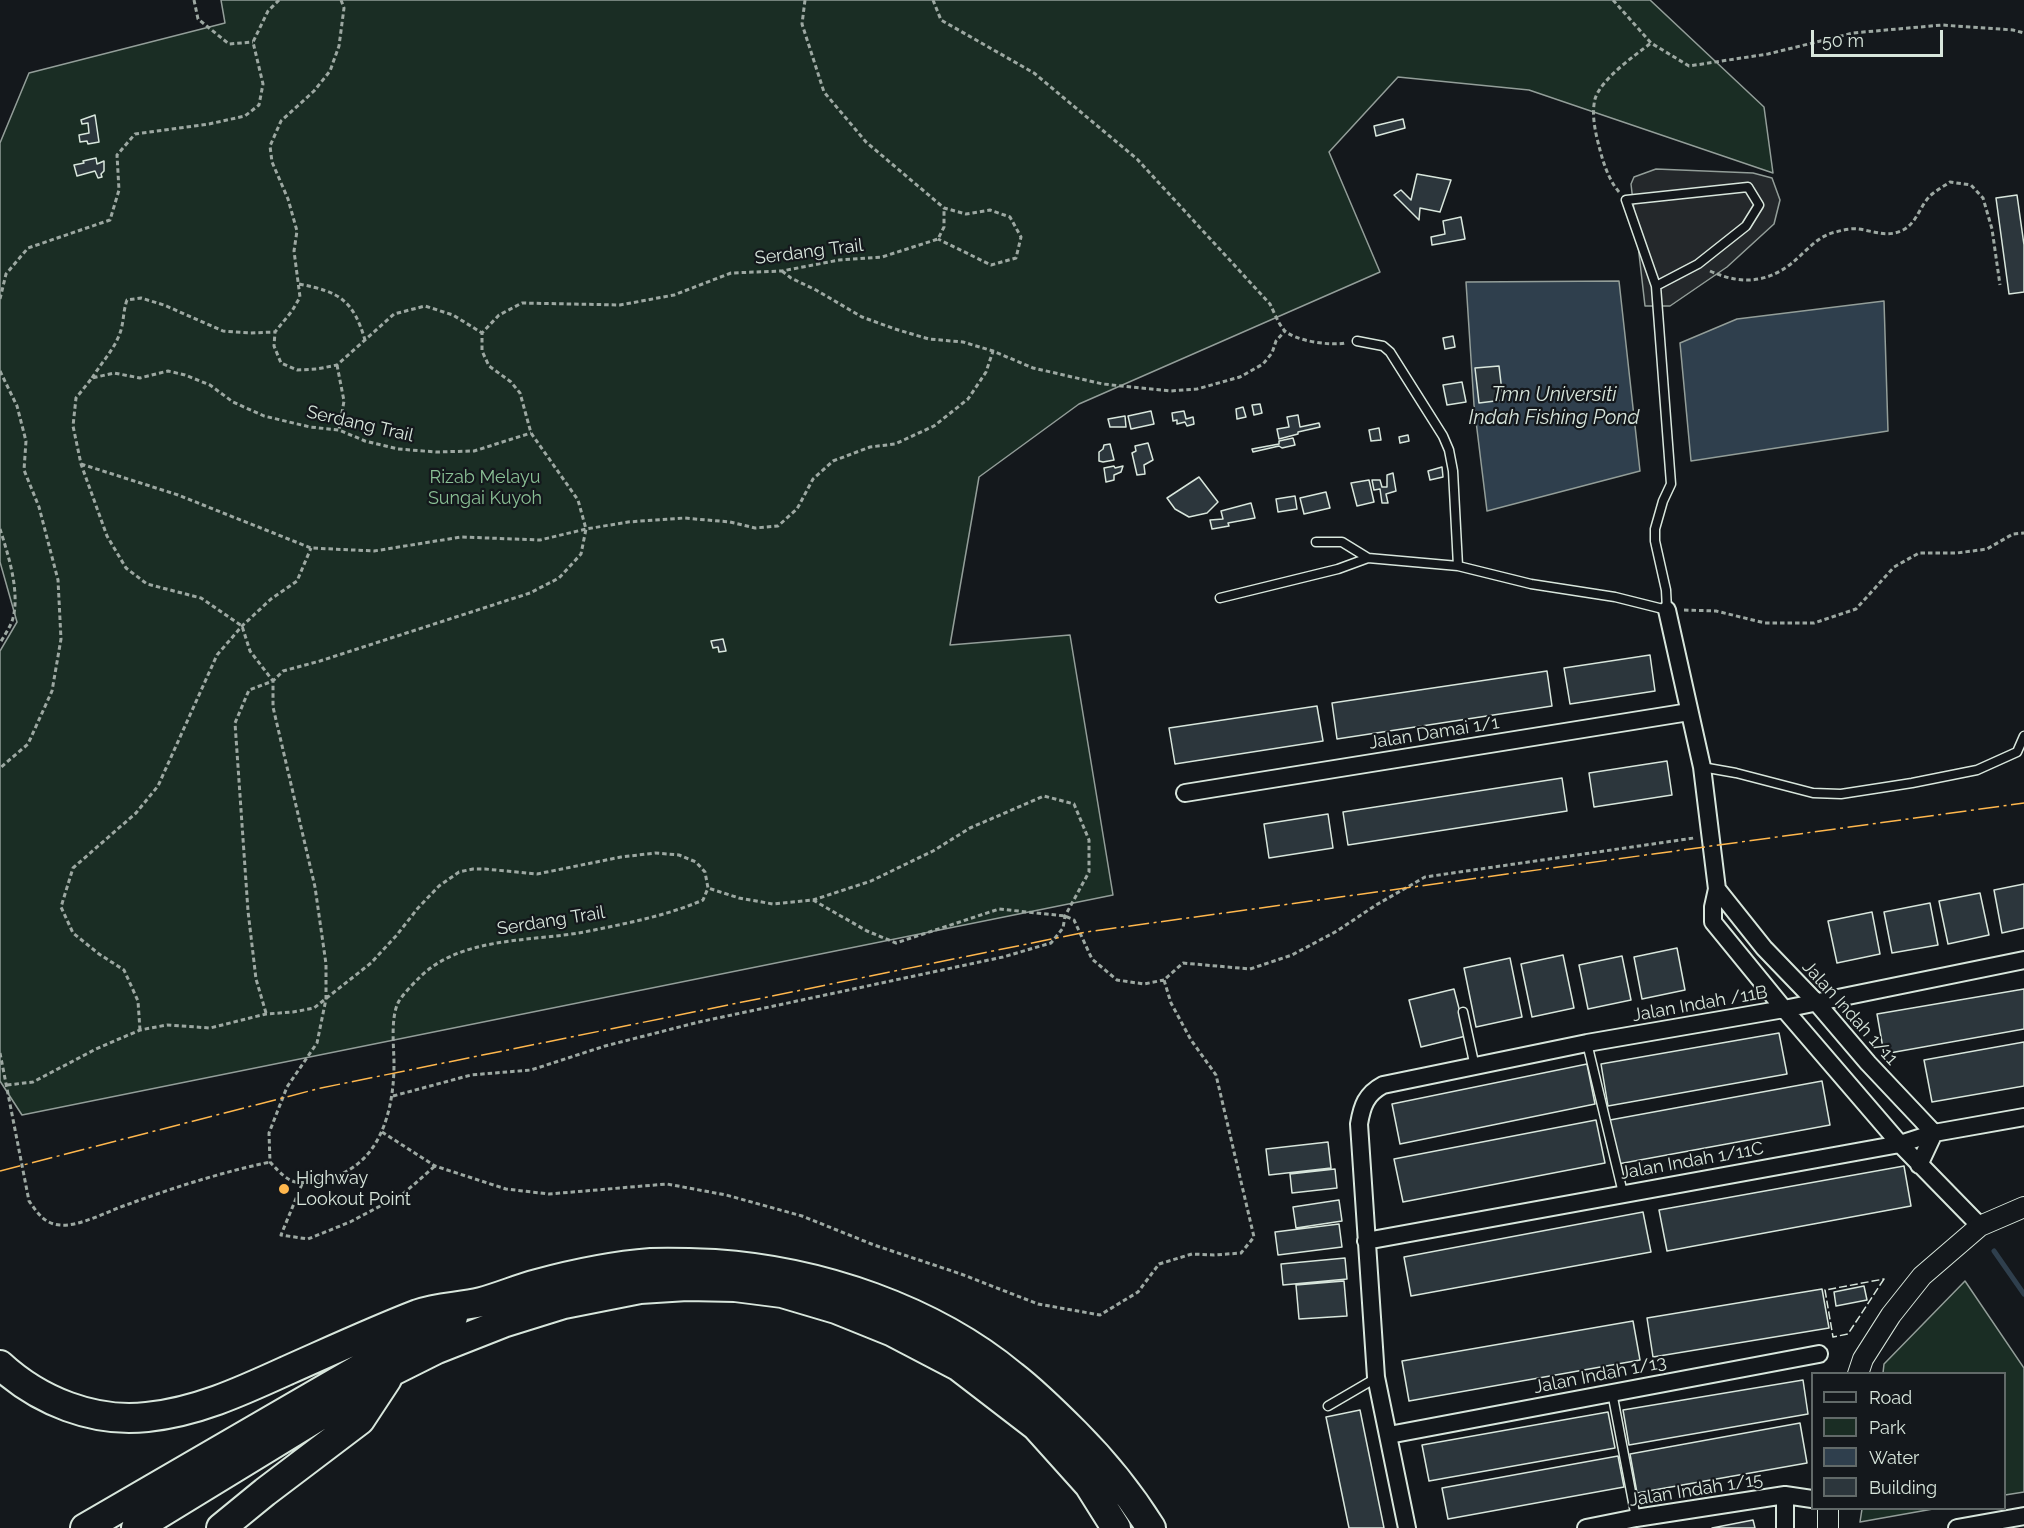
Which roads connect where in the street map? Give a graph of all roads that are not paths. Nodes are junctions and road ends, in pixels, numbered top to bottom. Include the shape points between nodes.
1 (1656, 286) junction
2 (1357, 341) road end
3 (1316, 542) dead end
4 (1368, 558) junction
5 (1458, 566) junction
6 (1220, 598) dead end
7 (1667, 610) junction
8 (1689, 712) junction
9 (2024, 736) edge
10 (1702, 767) junction
11 (1185, 794) dead end
12 (1717, 889) junction
13 (2024, 960) edge
14 (1816, 1002) junction
15 (1784, 1009) junction
16 (1463, 1012) dead end
17 (1587, 1042) junction
18 (1475, 1067) junction
19 (2024, 1117) edge
20 (1934, 1133) junction
21 (1900, 1144) junction
22 (1919, 1165) junction
23 (1623, 1193) junction
24 (2024, 1207) edge
25 (1980, 1226) junction
26 (1366, 1241) junction
27 (483, 1302) junction
28 (1819, 1354) dead end
29 (0, 1365) edge
30 (391, 1372) junction
31 (1859, 1372) edge
32 (1377, 1377) junction
33 (1612, 1392) junction
34 (1328, 1406) dead end
35 (1389, 1435) junction
36 (1785, 1495) junction
37 (1811, 1499) edge
38 (1828, 1510) edge
39 (2024, 1516) edge
40 (1636, 1518) junction
41 (85, 1528) edge
42 (136, 1528) edge
43 (221, 1528) edge
44 (1116, 1528) edge
45 (1151, 1528) edge
46 (1407, 1528) edge
47 (1586, 1528) edge
48 (1785, 1528) edge
49 (1828, 1528) edge
50 (1957, 1528) edge

1 - 1 lane via 1626,200 1748,187 1759,205 1746,226 1698,264
1 - 7 lane via 1671,484 1655,529 1655,541
2 - 5 lane via 1383,346 1390,352 1446,444 1453,471
3 - 4 lane via 1342,542
4 - 5 lane
4 - 6 lane
5 - 7 lane
7 - 8 street
8 - 10 street
8 - 11 street, Jalan Damai 1/1
9 - 10 lane via 2017,752 1977,770 1841,794 1813,793
10 - 12 street
12 - 14 street, Jalan Indah 1/11 via 1764,948
12 - 15 street via 1713,922
13 - 14 street, Jalan Indah /11B
14 - 15 street, Jalan Indah /11B
14 - 20 street, Jalan Indah 1/11
15 - 17 street, Jalan Indah /11B
15 - 21 street
16 - 18 lane
17 - 18 street, Jalan Indah /11B
17 - 23 lane
18 - 26 street, Jalan Indah /11B via 1383,1085 1372,1090 1366,1099 1359,1124
19 - 20 street, Jalan Indah 1/11C
20 - 21 street, Jalan Indah 1/11C
20 - 22 street
21 - 22 street
21 - 23 street, Jalan Indah 1/11C
22 - 25 street
23 - 26 street, Jalan Indah 1/11C
24 - 25 street
25 - 31 street via 1922,1276 1891,1315
26 - 32 street
27 - 29 highway via 422,1312 236,1394 192,1409 146,1418 113,1418 81,1411 43,1397
27 - 41 highway via 390,1351
27 - 45 highway via 534,1284 653,1263 751,1266 860,1293 952,1335 1011,1374 1051,1408 1104,1463
28 - 33 street, Jalan Indah 1/13
30 - 42 highway
30 - 43 highway via 360,1420
30 - 44 highway via 503,1323 575,1302 640,1289 687,1286 782,1293 893,1332 958,1366 1036,1426 1089,1485
32 - 34 lane
32 - 35 street
33 - 35 street, Jalan Indah 1/13
33 - 40 lane
35 - 46 street
36 - 37 street, Jalan Indah 1/15
36 - 40 street, Jalan Indah 1/15
36 - 48 street
38 - 49 street
39 - 50 street
40 - 47 street, Jalan Indah 1/15

